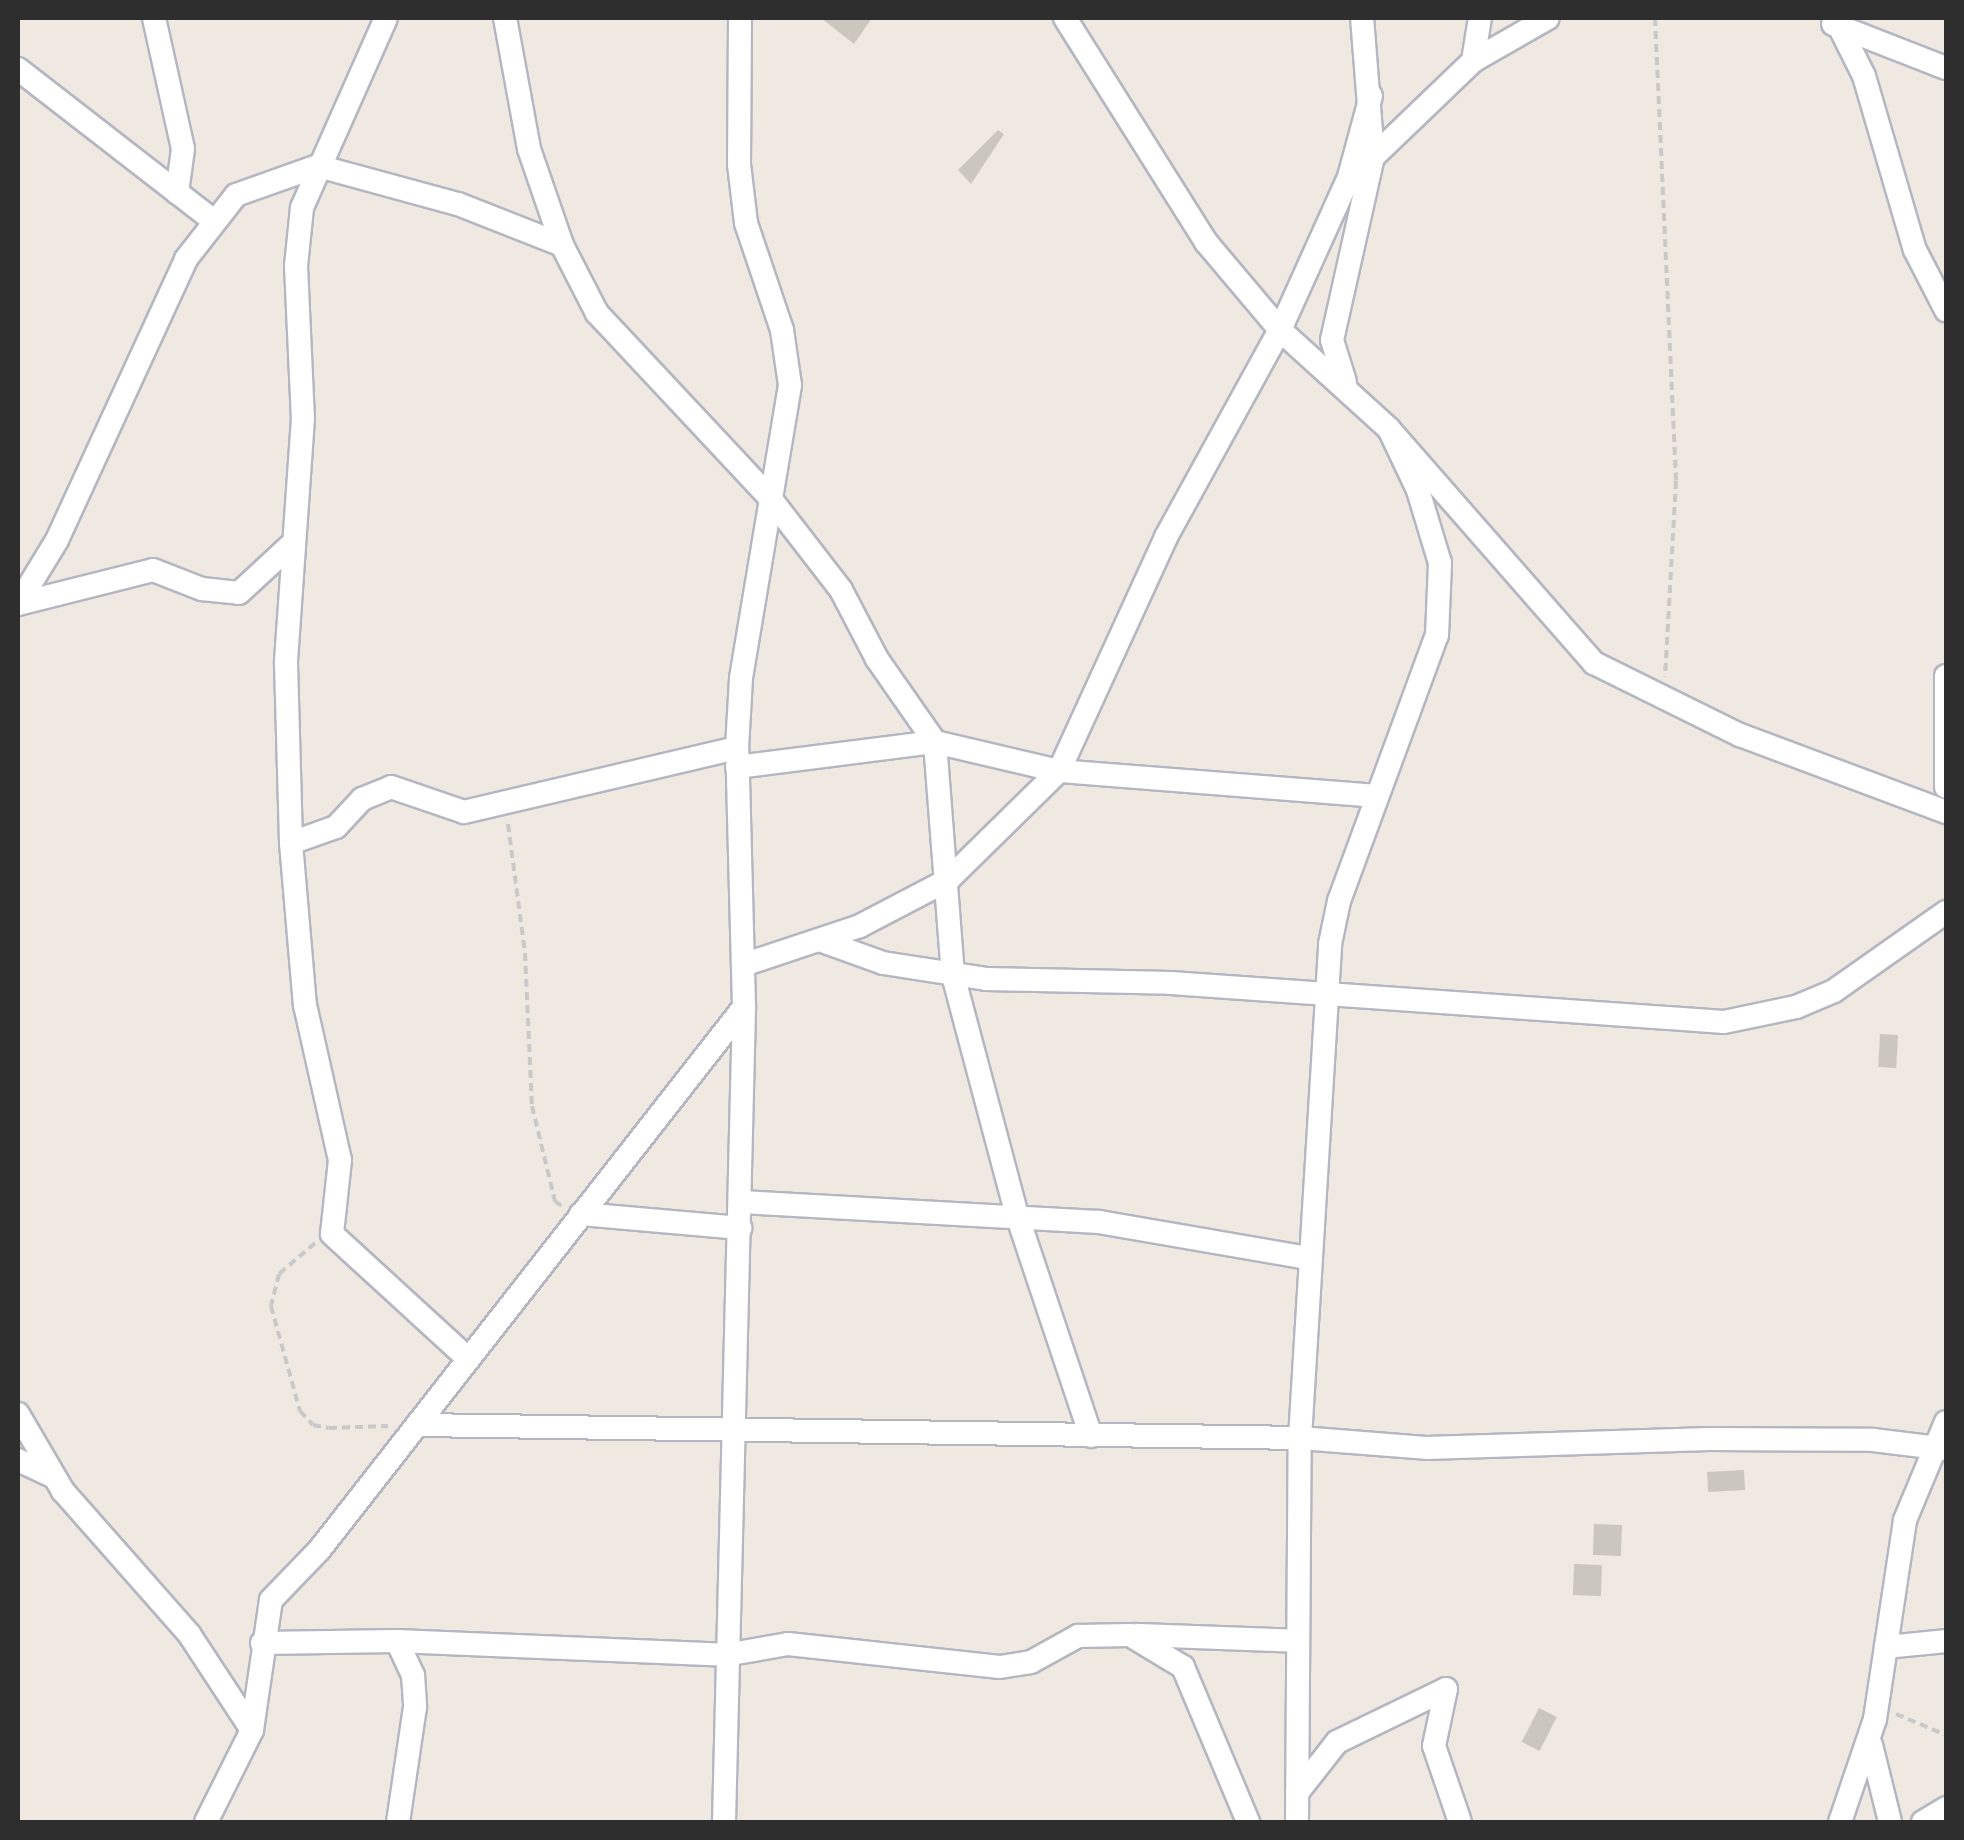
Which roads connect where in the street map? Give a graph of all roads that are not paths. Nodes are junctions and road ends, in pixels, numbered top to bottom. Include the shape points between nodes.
1 (154, 18) edge
2 (386, 18) edge
3 (505, 18) edge
4 (740, 18) edge
5 (1064, 18) edge
6 (1362, 18) edge
7 (1480, 18) edge
8 (1548, 18) edge
9 (1831, 21) edge
10 (1473, 61) junction
11 (1946, 68) edge
12 (18, 69) edge
13 (1371, 96) junction
14 (1373, 157) junction
15 (318, 166) junction
16 (178, 193) junction
17 (213, 220) junction
18 (562, 245) junction
19 (1946, 310) edge
20 (1280, 330) junction
21 (1353, 393) junction
22 (1389, 429) junction
23 (770, 498) junction
24 (290, 546) junction
25 (18, 604) edge
26 (1946, 676) edge
27 (935, 742) junction
28 (737, 758) junction
29 (1060, 771) junction
30 (1946, 787) edge
31 (1376, 796) junction
32 (1946, 812) edge
33 (291, 843) junction
34 (948, 880) junction
35 (1946, 912) edge
36 (822, 940) junction
37 (743, 965) junction
38 (953, 975) junction
39 (1330, 992) junction
40 (744, 1007) junction
41 (741, 1202) junction
42 (581, 1214) junction
43 (1017, 1216) junction
44 (740, 1228) junction
45 (1308, 1258) junction
46 (466, 1356) junction
47 (18, 1414) edge
48 (1946, 1422) edge
49 (418, 1425) junction
50 (735, 1432) junction
51 (1090, 1436) junction
52 (1300, 1438) junction
53 (1941, 1448) edge
54 (18, 1460) edge
55 (53, 1476) junction
56 (1130, 1635) junction
57 (397, 1640) junction
58 (1298, 1640) junction
59 (1946, 1641) edge
60 (262, 1643) junction
61 (1886, 1647) junction
62 (726, 1655) junction
63 (252, 1730) junction
64 (1870, 1741) junction
65 (1296, 1794) junction
66 (1946, 1808) edge
67 (206, 1822) edge
68 (398, 1822) edge
69 (724, 1822) edge
70 (1248, 1822) edge
71 (1296, 1822) edge
72 (1460, 1822) edge
73 (1840, 1822) edge
74 (1890, 1822) edge
75 (1923, 1822) edge

1 - 16 street via 183,150
2 - 15 street
3 - 18 street via 529,149
4 - 23 street via 738,164 746,222 782,330 790,385
5 - 20 street via 1206,242
6 - 13 street
7 - 10 street
8 - 10 street
9 - 11 street
9 - 19 street via 1864,76 1914,250
10 - 14 street
12 - 16 street
13 - 14 street
13 - 20 street via 1349,176
14 - 21 street via 1332,340 1339,375
15 - 17 street via 261,182 236,195
15 - 18 street via 458,204
15 - 24 street via 302,208 296,266 303,418
16 - 17 street
17 - 25 street via 186,259 57,540
18 - 23 street via 597,313
20 - 21 street
20 - 29 street via 1166,537
21 - 22 street
22 - 31 street via 1418,490 1440,564 1437,635
22 - 32 street via 1594,663 1835,775
23 - 27 street via 841,590
23 - 28 street
24 - 25 street via 239,592 202,589 153,570
24 - 33 street
26 - 30 street
27 - 28 street
27 - 29 street
27 - 34 street
28 - 33 street via 464,812 390,787 362,799 336,826
28 - 37 street
29 - 31 street
29 - 34 street
31 - 39 street via 1339,901
33 - 46 street via 306,1005 340,1160 332,1234
34 - 36 street
34 - 38 street
35 - 39 street via 1834,991 1724,1022
36 - 37 street
36 - 38 street via 883,963
37 - 40 street
38 - 39 street
38 - 43 street
39 - 45 street
40 - 41 street
40 - 42 street
41 - 43 street
41 - 44 street
42 - 44 street
42 - 46 street
43 - 45 street via 1099,1222
43 - 51 street
44 - 50 street
45 - 52 street
46 - 49 street
47 - 55 street
48 - 53 street
49 - 50 street
49 - 60 street via 272,1600
50 - 51 street
50 - 62 street
51 - 52 street
52 - 53 street via 1426,1448 1709,1439
52 - 58 street
53 - 61 street via 1905,1520
54 - 55 street
55 - 63 street via 189,1634
56 - 58 street
56 - 62 street via 1078,1636 1031,1662 1000,1667 788,1644
56 - 70 street via 1182,1666
57 - 60 street
57 - 62 street
57 - 68 street via 413,1674 415,1707
58 - 65 street
59 - 61 street
60 - 63 street
61 - 64 street
62 - 69 street
63 - 67 street
64 - 73 street
64 - 74 street
65 - 71 street
65 - 72 street via 1337,1742 1446,1689 1434,1746
66 - 75 street

